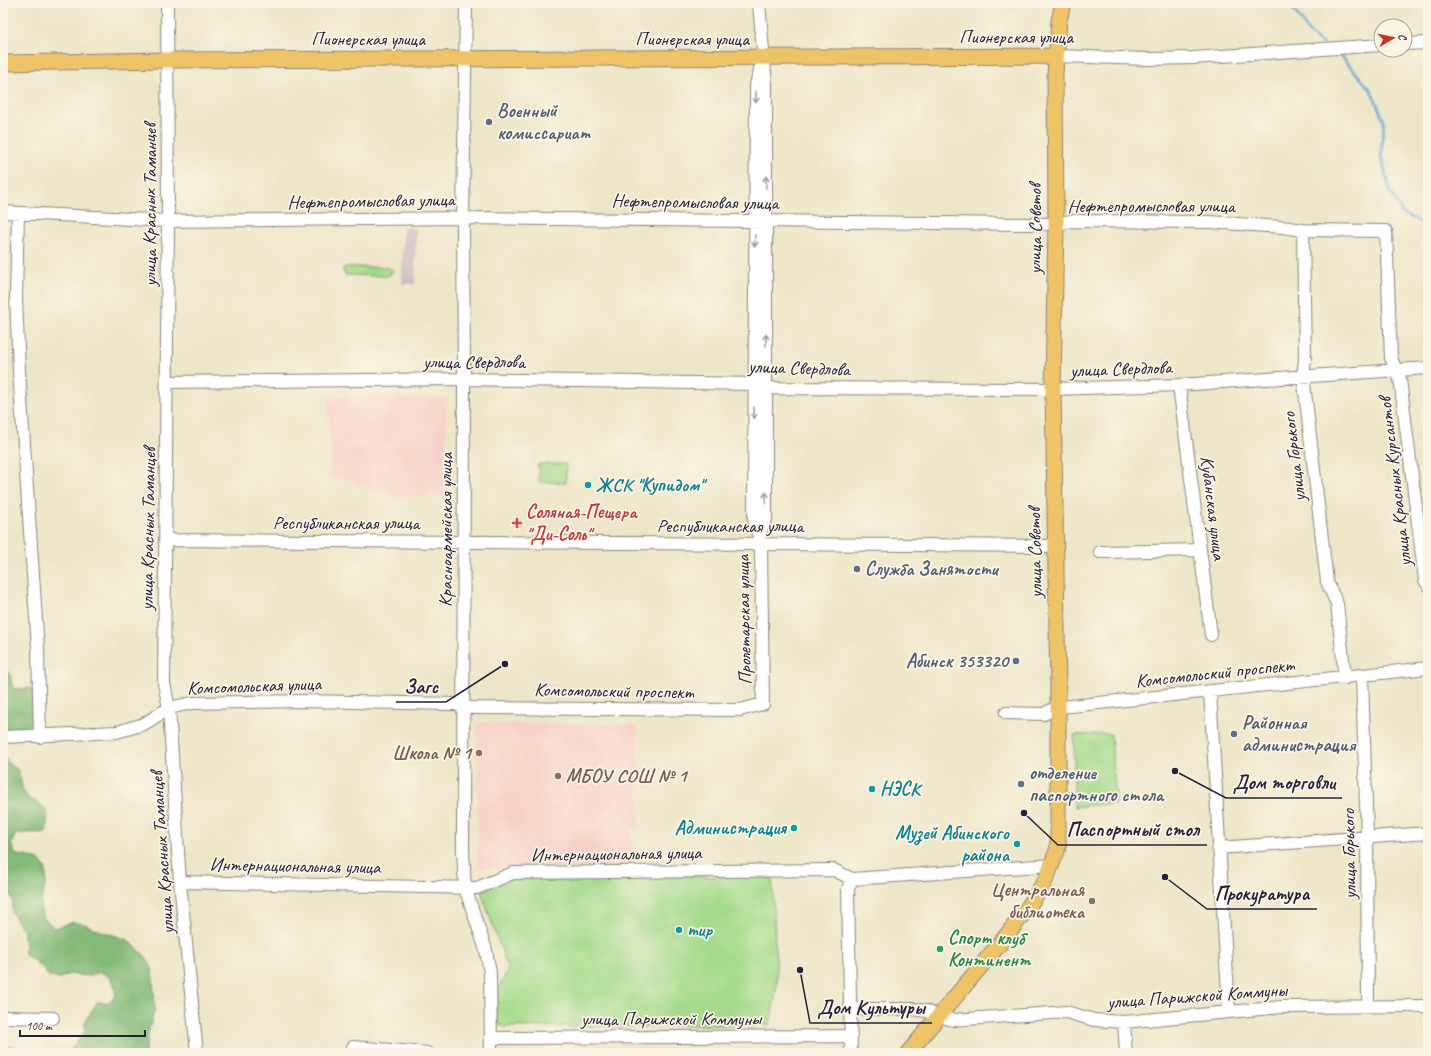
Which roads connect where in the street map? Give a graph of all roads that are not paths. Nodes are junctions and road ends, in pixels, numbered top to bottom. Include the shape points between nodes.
1 (167, 3) edge
2 (466, 3) edge
3 (759, 3) edge
4 (1063, 3) edge
5 (1428, 42) edge
6 (1413, 43) edge
7 (1373, 46) edge
8 (1056, 56) junction
9 (763, 58) junction
10 (466, 59) junction
11 (167, 60) junction
12 (3, 63) edge
13 (3, 212) edge
14 (18, 214) junction
15 (463, 218) junction
16 (168, 221) junction
17 (761, 221) junction
18 (1056, 224) junction
19 (1303, 230) junction
20 (1386, 231) joint
21 (1428, 368) edge
22 (1395, 369) junction
23 (1303, 375) junction
24 (464, 379) junction
25 (167, 382) junction
26 (1179, 385) junction
27 (760, 386) junction
28 (1053, 389) junction
29 (166, 540) junction
30 (760, 540) junction
31 (464, 541) junction
32 (1054, 546) junction
33 (1200, 550) junction
34 (1100, 552) dead end
35 (1428, 585) edge
36 (1211, 635) dead end
37 (1428, 668) edge
38 (1362, 676) junction
39 (1345, 678) junction
40 (1210, 692) junction
41 (763, 704) joint
42 (463, 706) junction
43 (1057, 707) junction
44 (169, 708) junction
45 (1006, 713) dead end
46 (3, 737) edge
47 (40, 737) junction
48 (1428, 833) edge
49 (1367, 836) junction
50 (1218, 848) junction
51 (1052, 865) junction
52 (852, 879) junction
53 (180, 882) junction
54 (465, 888) junction
55 (1368, 1006) junction
56 (1428, 1006) edge
57 (851, 1009) junction
58 (1229, 1011) junction
59 (938, 1016) junction
60 (3, 1017) edge
61 (53, 1018) dead end
62 (1124, 1022) junction
63 (851, 1036) junction
64 (492, 1038) junction
65 (353, 1047) dead end
66 (197, 1053) edge
67 (427, 1053) edge
68 (491, 1053) edge
69 (851, 1053) edge
70 (908, 1053) edge
71 (1126, 1053) edge

1 - 11 street, улица Красных Таманцев
2 - 10 street, Красноармейская улица
3 - 9 street, Пролетарская улица
4 - 8 main road, улица Советов
5 - 6 street
7 - 8 street, Пионерская улица via 1193,58
8 - 9 main road, Пионерская улица
8 - 18 main road, улица Советов
9 - 10 main road, Пионерская улица
9 - 17 street, Пролетарская улица via 766,85
10 - 11 main road, Пионерская улица
10 - 15 street, Красноармейская улица
11 - 12 main road, Пионерская улица
11 - 16 street, улица Красных Таманцев
13 - 14 street, Нефтепромысловая улица
14 - 16 street, Нефтепромысловая улица
14 - 47 street via 16,297 19,371 38,648
15 - 16 street, Нефтепромысловая улица
15 - 17 street, Нефтепромысловая улица
15 - 24 street, Красноармейская улица
16 - 25 street, улица Красных Таманцев
17 - 18 street, Нефтепромысловая улица
17 - 27 street, Пролетарская улица
18 - 19 street, Нефтепромысловая улица via 1071,221 1210,222 1282,226
18 - 28 main road, улица Советов
19 - 20 street, Нефтепромысловая улица
19 - 23 street, улица Горького
20 - 22 street, улица Красных Курсантов via 1391,358
21 - 22 street, улица Свердлова
22 - 23 street, улица Свердлова
22 - 35 street, улица Красных Курсантов via 1400,379 1425,580
23 - 26 street, улица Свердлова
23 - 39 street, улица Горького via 1327,582 1338,604
24 - 25 street, улица Свердлова
24 - 27 street, улица Свердлова
24 - 31 street, Красноармейская улица
25 - 29 street, улица Красных Таманцев
26 - 28 street, улица Свердлова
26 - 33 street, Кубанская улица
27 - 28 street, улица Свердлова
27 - 30 street, Пролетарская улица via 766,519
28 - 32 main road, улица Советов
29 - 31 street, Республиканская улица
29 - 44 street, улица Красных Таманцев via 164,683
30 - 31 street, Республиканская улица
30 - 32 street, Республиканская улица
30 - 41 street, Пролетарская улица
31 - 42 street, Красноармейская улица
32 - 43 main road, улица Советов
33 - 34 street
33 - 36 street, Кубанская улица
37 - 38 street, Комсомольский проспект
38 - 39 street, Комсомольский проспект
38 - 49 street, улица Горького
39 - 40 street, Комсомольский проспект
40 - 43 street, Комсомольский проспект
40 - 50 street
41 - 42 street, Комсомольский проспект via 740,710
42 - 44 street, Комсомольская улица via 303,701 192,703
42 - 54 street, Красноармейская улица
43 - 45 street, Комсомольский проспект via 1044,714
43 - 51 main road, улица Советов via 1058,848
44 - 47 street, Комсомольская улица via 144,724 117,732
44 - 53 street, улица Красных Таманцев
46 - 47 street, Комсомольская улица
48 - 49 street
49 - 50 street
49 - 55 street, улица Горького
50 - 58 street
51 - 52 street
51 - 59 main road, улица Советов via 1029,906
52 - 54 street, Интернациональная улица via 834,870 513,874 477,888
52 - 57 street via 848,888
53 - 54 street, Интернациональная улица
53 - 66 street, улица Красных Таманцев
54 - 64 street, Красноармейская улица via 486,950
55 - 56 street, улица Парижской Коммуны
55 - 58 street, улица Парижской Коммуны via 1282,1007
57 - 59 street, улица Парижской Коммуны via 912,1009
57 - 63 street
58 - 62 street, улица Парижской Коммуны
59 - 62 street, улица Парижской Коммуны via 954,1020 1066,1012 1094,1020
59 - 70 main road, улица Советов
60 - 61 street
62 - 71 street
63 - 64 street, улица Парижской Коммуны
63 - 69 street
64 - 68 street, Красноармейская улица
65 - 67 street

